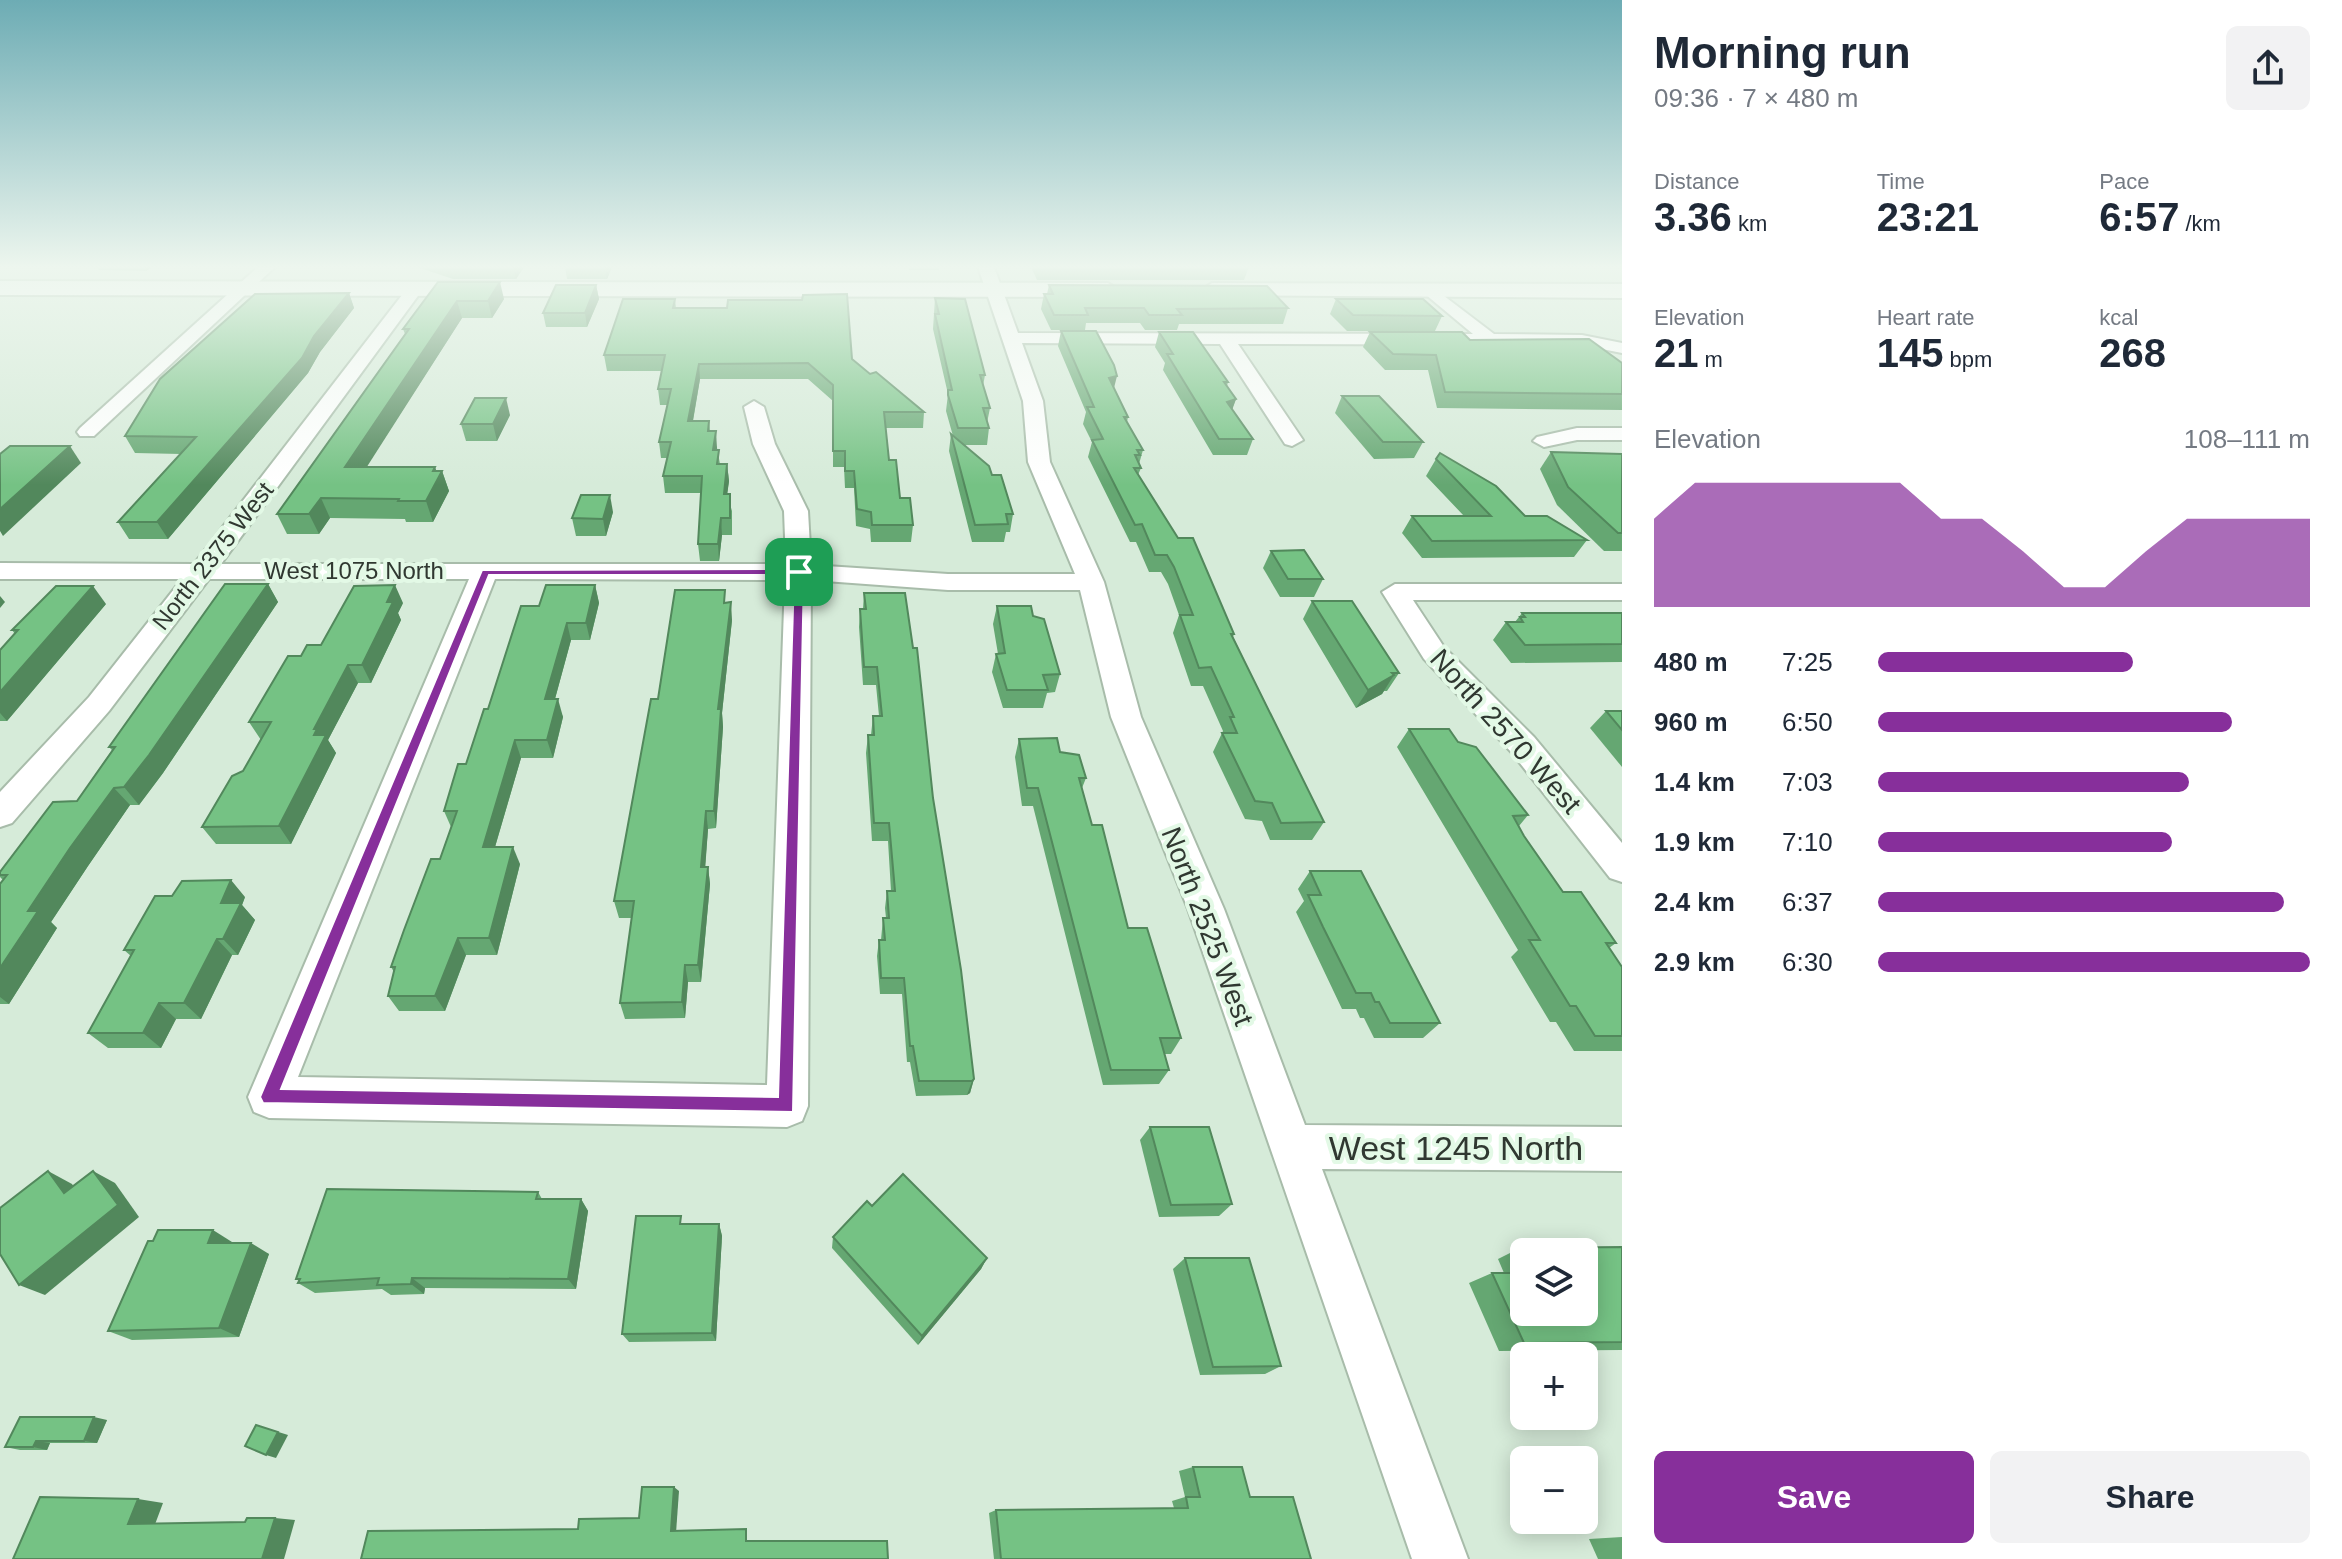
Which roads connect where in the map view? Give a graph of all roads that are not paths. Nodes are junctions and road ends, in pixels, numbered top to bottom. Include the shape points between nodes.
1 (1225, 339) edge
2 (188, 340) edge
3 (376, 340) edge
4 (1014, 340) edge
5 (1559, 340) edge
6 (1620, 346) edge
7 (754, 407) dead end
8 (87, 432) dead end
9 (1622, 434) edge
10 (1292, 440) dead end
11 (1544, 441) dead end
12 (202, 570) junction
13 (0, 571) edge
14 (485, 572) junction
15 (799, 572) junction
16 (1091, 582) junction
17 (1622, 592) edge
18 (0, 814) edge
19 (1622, 868) edge
20 (1291, 1147) junction
21 (1622, 1149) edge
22 (1440, 1559) edge

1 - 10 street
2 - 8 street
3 - 12 street, North 2375 West
4 - 16 street, North 2525 West via 1036,418 1039,462
5 - 6 street
7 - 15 street via 764,444 796,511
9 - 11 street via 1577,434
12 - 13 street, West 1075 North
12 - 14 street, West 1075 North
12 - 18 street, North 2375 West via 99,704
14 - 15 street, West 1075 North
14 - 15 street via 269,1097 787,1106
15 - 16 street, West 1075 North via 948,582
16 - 20 street, North 2525 West via 1126,717 1206,909
17 - 19 street, North 2570 West via 1395,592 1434,653 1523,745
20 - 21 street, West 1245 North
20 - 22 street, North 2525 West

